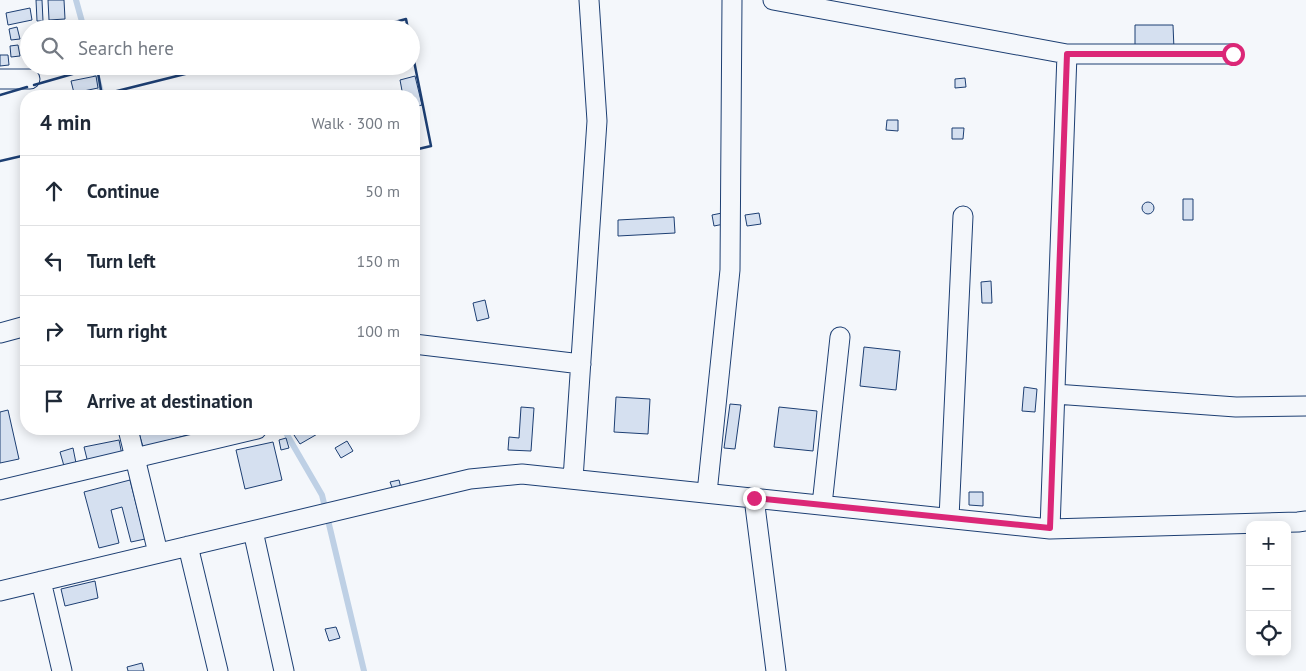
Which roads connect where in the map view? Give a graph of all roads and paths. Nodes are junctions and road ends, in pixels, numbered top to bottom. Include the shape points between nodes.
1 (589, 0) edge
2 (732, 0) edge
3 (773, 0) edge
4 (1067, 54) junction
5 (1233, 54) dead end
6 (0, 79) edge
7 (30, 79) dead end
8 (963, 216) dead end
9 (20, 327) edge
10 (0, 332) edge
11 (840, 337) dead end
12 (420, 345) edge
13 (581, 364) junction
14 (1055, 394) junction
15 (1306, 406) edge
16 (129, 435) edge
17 (232, 435) edge
18 (135, 458) junction
19 (573, 480) junction
20 (0, 490) edge
21 (706, 493) junction
22 (754, 498) junction
23 (822, 505) junction
24 (949, 518) junction
25 (1306, 521) edge
26 (1050, 528) junction
27 (253, 531) junction
28 (188, 546) junction
29 (158, 553) junction
30 (41, 581) junction
31 (0, 591) edge
32 (62, 671) edge
33 (218, 671) edge
34 (284, 671) edge
35 (776, 671) edge

1 - 13 street via 597,122
2 - 21 street via 730,270
3 - 4 street
4 - 5 street
4 - 14 street
6 - 7 street
8 - 24 street
9 - 10 street
11 - 23 street
12 - 13 street
13 - 19 street
14 - 15 street via 1236,407
14 - 26 street
16 - 18 street
17 - 18 street
18 - 20 street
18 - 29 street
19 - 21 street
19 - 27 street via 522,474 470,479
21 - 22 street
22 - 23 street
22 - 35 street
23 - 24 street
24 - 26 street
25 - 26 street
27 - 28 street
27 - 34 street
28 - 29 street
28 - 33 street
29 - 30 street
30 - 31 street
30 - 32 street

